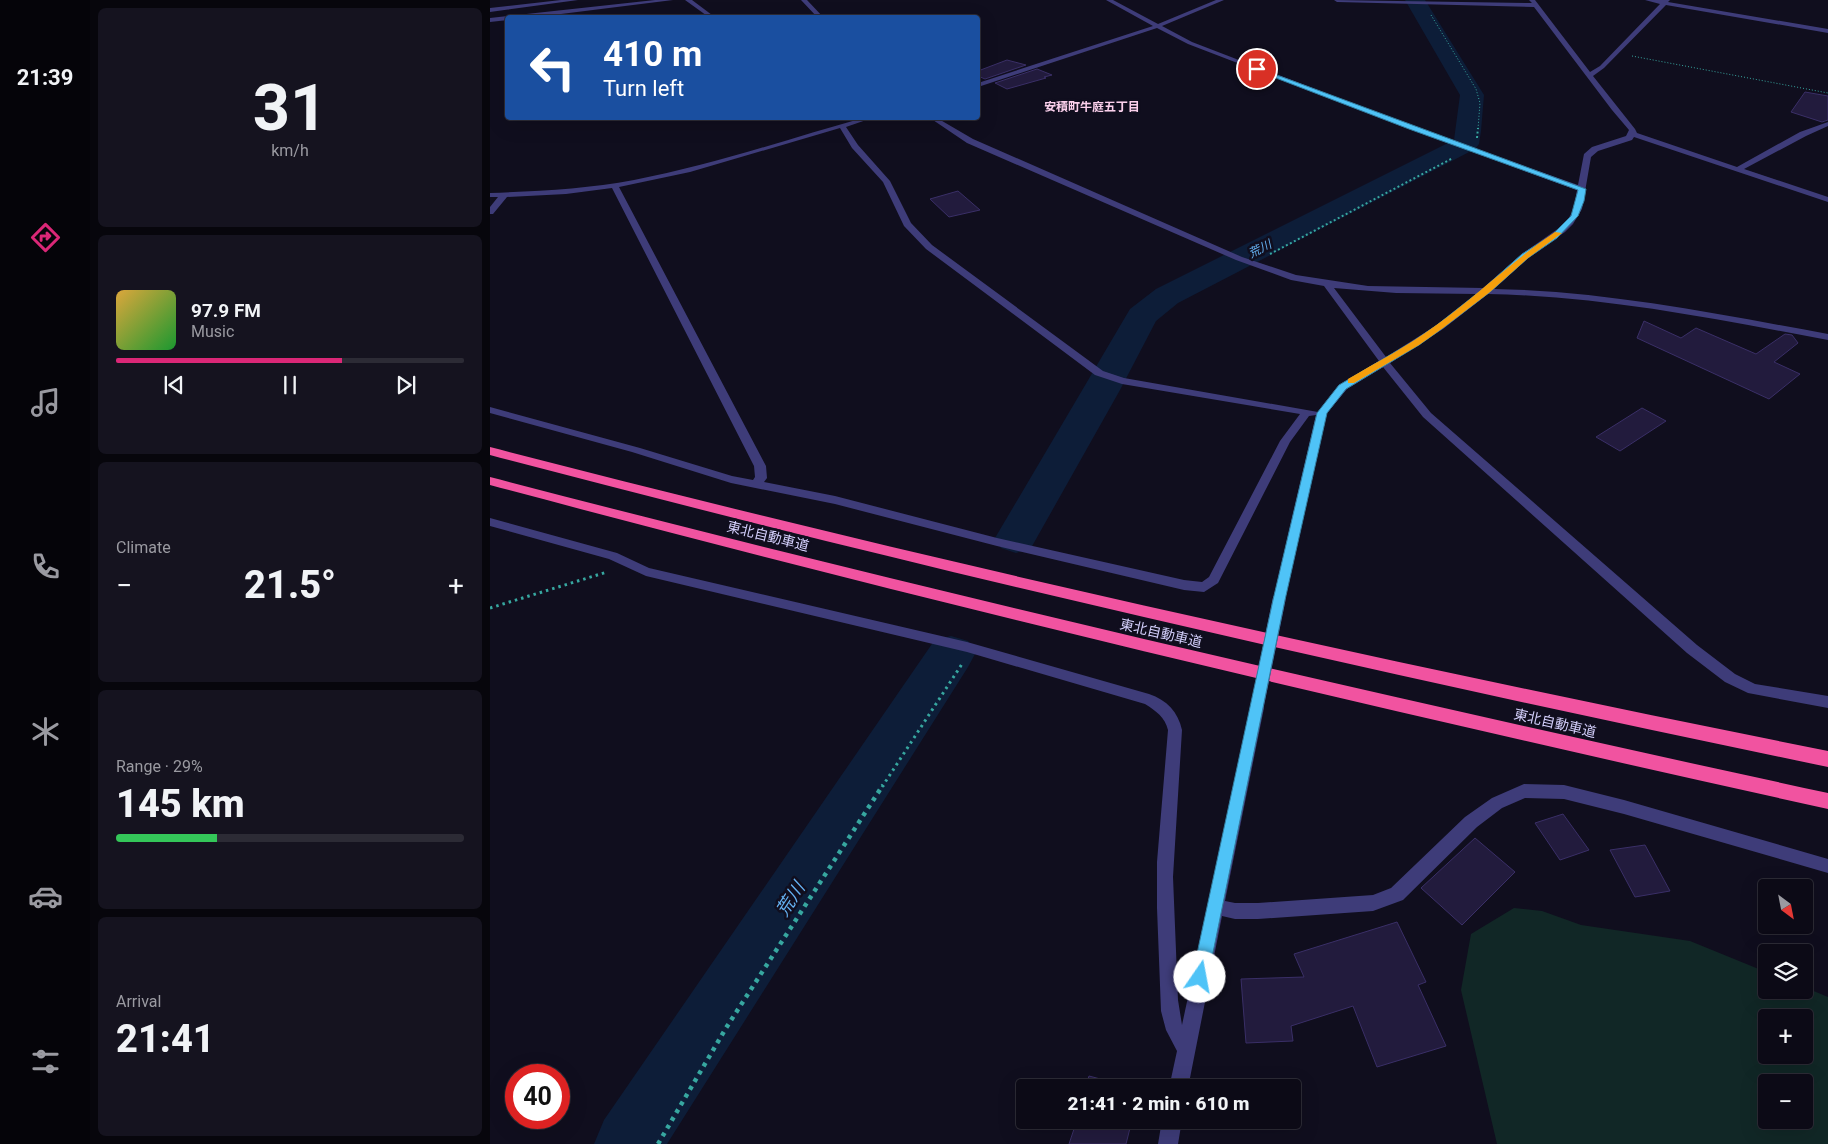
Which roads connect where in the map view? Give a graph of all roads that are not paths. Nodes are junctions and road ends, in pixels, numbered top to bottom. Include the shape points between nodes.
1 (575, 0) edge
2 (670, 0) edge
3 (688, 0) edge
4 (804, 0) edge
5 (1109, 0) edge
6 (1221, 0) edge
7 (1337, 0) edge
8 (1648, 0) edge
9 (1665, 1) edge
10 (1533, 2) edge
11 (490, 10) edge
12 (535, 15) edge
13 (710, 15) edge
14 (819, 15) edge
15 (505, 18) edge
16 (490, 20) edge
17 (1157, 26) junction
18 (1828, 31) edge
19 (1590, 75) junction
20 (980, 84) edge
21 (863, 120) edge
22 (936, 120) edge
23 (842, 126) junction
24 (1826, 126) edge
25 (1633, 134) junction
26 (1738, 169) junction
27 (615, 186) junction
28 (1582, 189) junction
29 (504, 195) junction
30 (490, 196) edge
31 (1828, 200) edge
32 (490, 212) edge
33 (1326, 283) junction
34 (1487, 290) junction
35 (1828, 337) edge
36 (1385, 362) junction
37 (490, 410) edge
38 (1306, 412) junction
39 (1322, 413) junction
40 (490, 451) edge
41 (490, 481) edge
42 (757, 483) junction
43 (490, 522) edge
44 (1828, 702) edge
45 (1828, 760) edge
46 (1828, 801) edge
47 (1828, 866) edge
48 (1214, 906) junction
49 (1186, 1048) junction
50 (1180, 1079) edge
51 (1170, 1129) edge
52 (1168, 1144) edge

1 - 11 street
2 - 12 street
3 - 13 street
4 - 14 street
5 - 17 street
6 - 17 street
7 - 10 street
8 - 9 street
9 - 18 street
9 - 19 street via 1602,67
10 - 19 street
15 - 16 street
17 - 20 street
17 - 28 street via 1190,43
19 - 25 street
21 - 23 street
22 - 33 street via 970,141 1252,263
23 - 27 street via 687,170
23 - 38 street via 886,181 907,224 929,247 1099,373 1122,381
24 - 26 street
25 - 26 street
25 - 28 street via 1591,151 1587,156
26 - 31 street
27 - 29 street
27 - 42 street via 760,466 761,478
28 - 34 street via 1578,209 1570,222
29 - 30 street
29 - 32 street
33 - 34 street via 1438,291
33 - 36 street
34 - 35 street via 1689,312
34 - 36 street via 1440,327
36 - 39 street via 1343,387
36 - 44 street via 1427,415 1692,649 1730,678 1753,689
37 - 42 street via 731,479
38 - 39 street
38 - 42 street via 1285,441 1214,580 1204,587 997,542
39 - 48 street, bridge
40 - 45 highway, 東北自動車道 via 927,562 1471,685
41 - 46 highway, 東北自動車道 via 919,593 1474,723
43 - 49 street via 613,556 646,572 972,648 1161,706 1173,722 1175,740 1166,850 1166,936 1172,1028
47 - 48 street via 1564,792 1524,791 1497,803 1471,822 1389,899 1373,903 1258,911 1235,911
48 - 49 street
49 - 50 street
51 - 52 street

